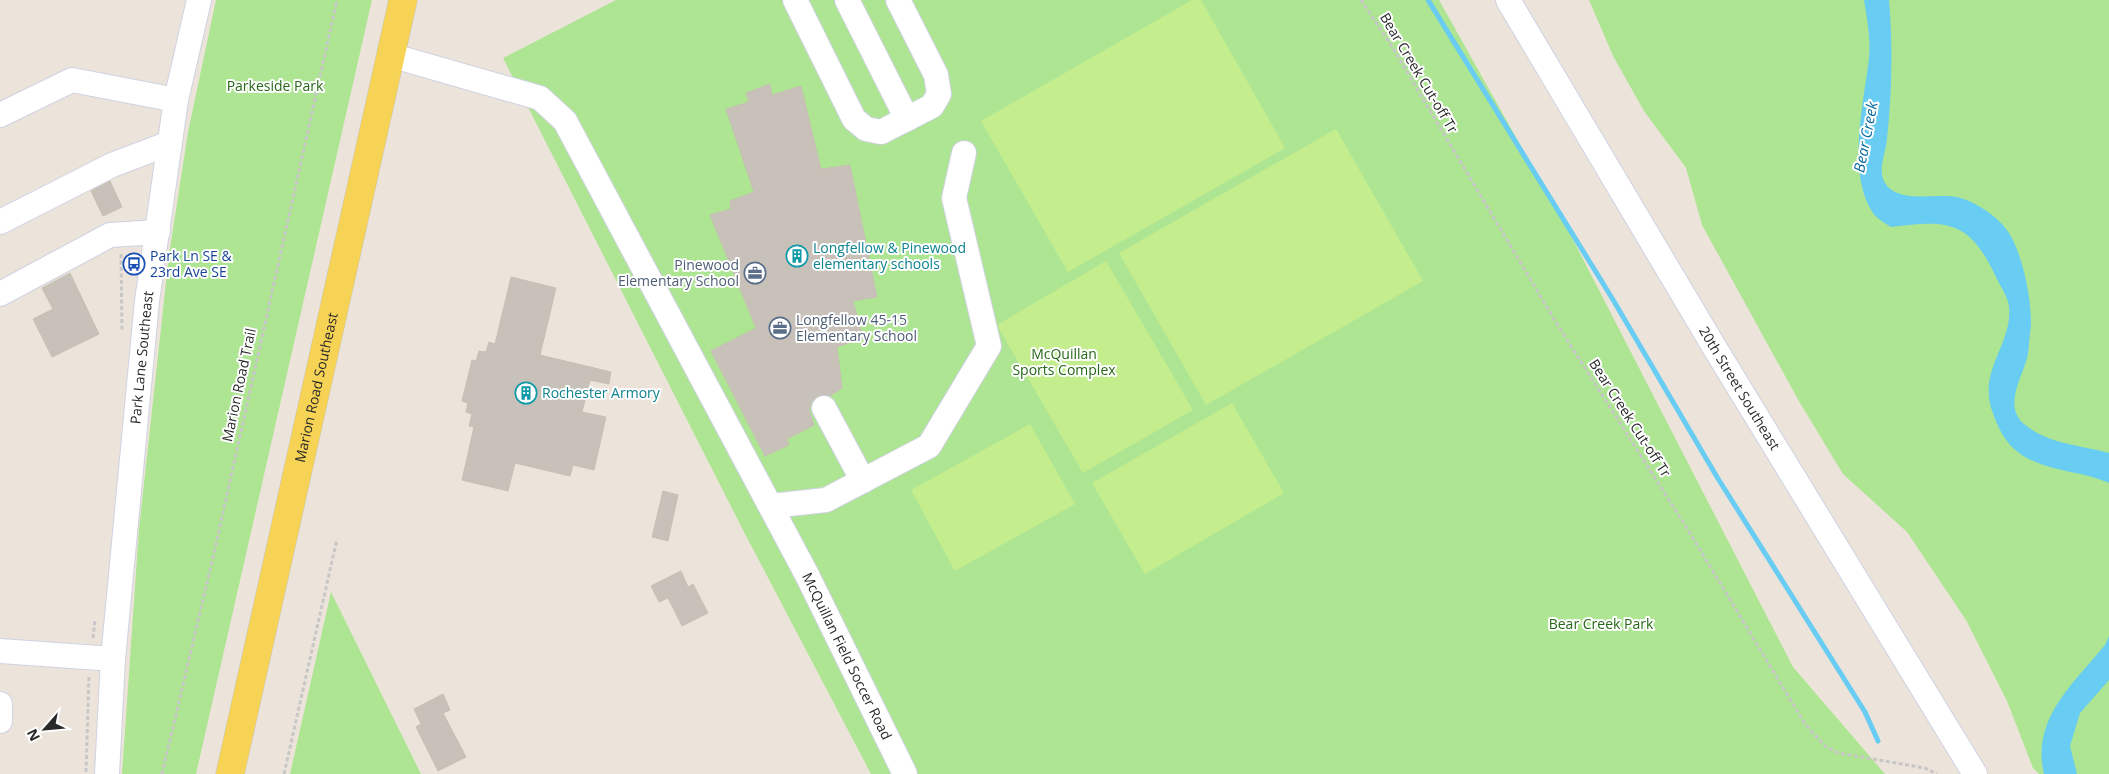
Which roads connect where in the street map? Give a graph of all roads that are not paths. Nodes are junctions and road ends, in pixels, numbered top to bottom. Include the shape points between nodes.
1 (199, 0) edge
2 (403, 0) edge
3 (795, 0) edge
4 (847, 0) edge
5 (898, 0) edge
6 (1508, 0) edge
7 (390, 55) junction
8 (176, 100) junction
9 (0, 115) edge
10 (907, 119) junction
11 (170, 143) junction
12 (964, 153) dead end
13 (0, 222) edge
14 (158, 232) junction
15 (0, 294) edge
16 (824, 408) dead end
17 (863, 481) junction
18 (771, 506) junction
19 (0, 651) edge
20 (101, 658) junction
21 (0, 704) edge
22 (0, 721) edge
23 (107, 774) edge
24 (230, 774) edge
25 (905, 774) edge
26 (1975, 774) edge

1 - 8 street, Park Lane Southeast
2 - 7 main road, Marion Road Southeast
3 - 10 street via 854,119 866,129 881,132
4 - 10 street
5 - 10 street via 936,75 939,94 932,106
6 - 26 street, 20th Street Southeast via 1716,350
7 - 18 street, McQuillan Field Soccer Road via 540,98 565,121
7 - 24 main road, Marion Road Southeast
8 - 9 street via 72,80
8 - 11 street, Park Lane Southeast
11 - 13 street via 112,165
11 - 14 street, Park Lane Southeast
12 - 17 street via 954,198 989,346 929,446
14 - 15 street via 110,235
14 - 20 street, Park Lane Southeast
16 - 17 street
17 - 18 street via 826,500
18 - 25 street, McQuillan Field Soccer Road
19 - 20 street
20 - 23 street, Park Lane Southeast
21 - 22 street

